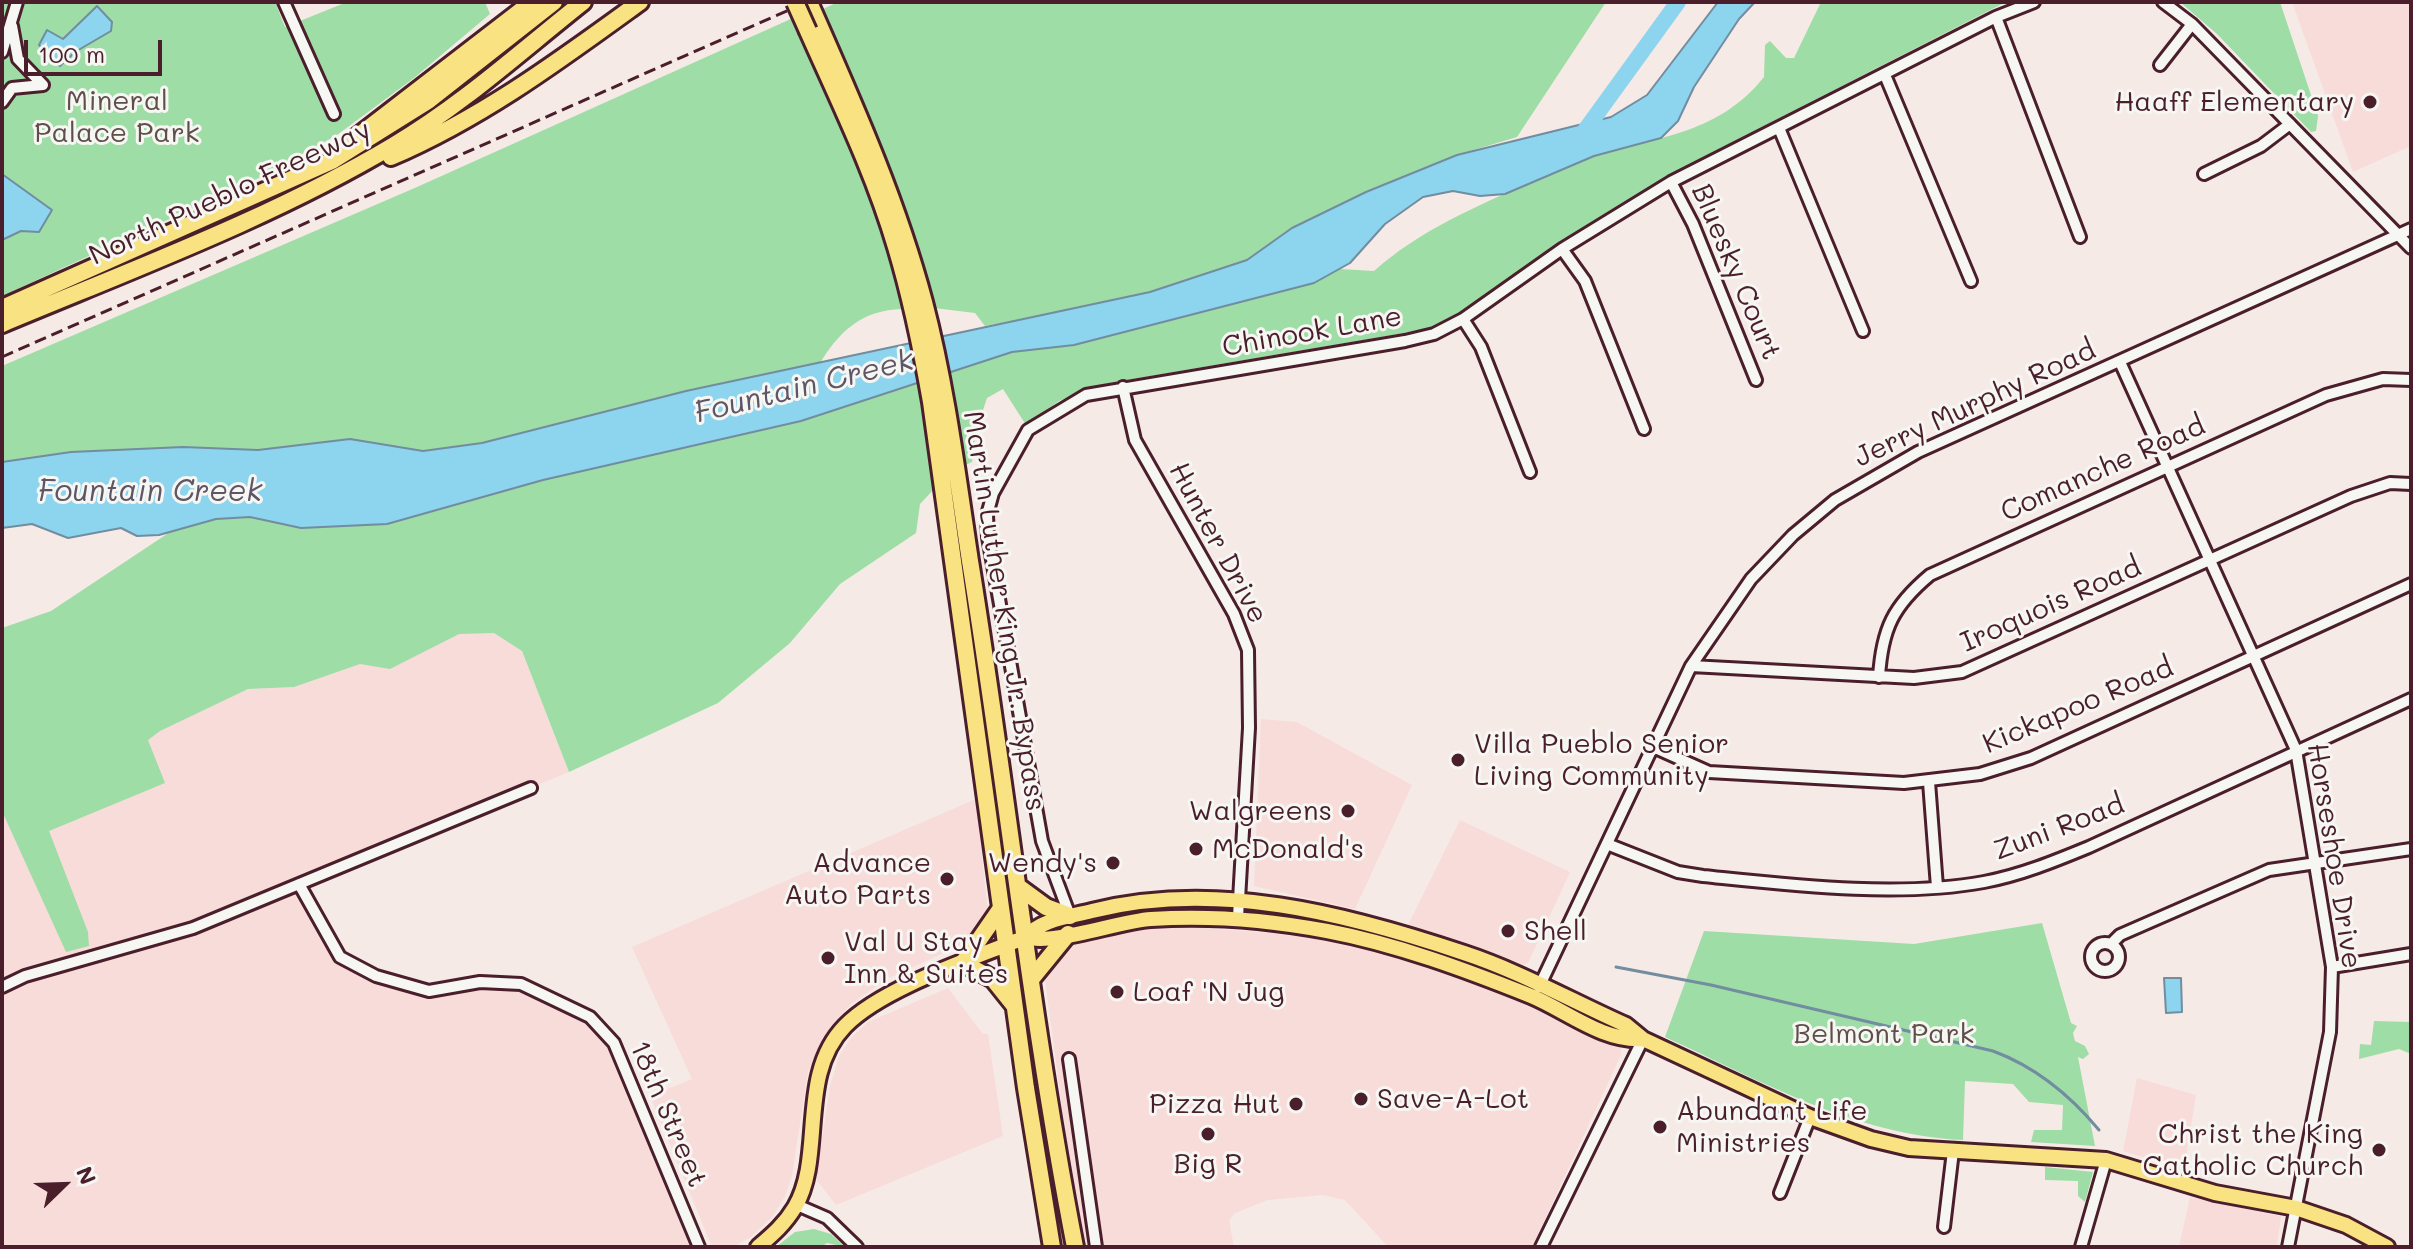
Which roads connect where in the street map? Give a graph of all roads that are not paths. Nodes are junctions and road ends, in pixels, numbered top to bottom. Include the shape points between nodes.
1 (17, 2) edge
2 (284, 2) edge
3 (532, 2) edge
4 (554, 2) edge
5 (583, 2) edge
6 (640, 2) edge
7 (795, 2) edge
8 (809, 2) edge
9 (2034, 2) edge
10 (2163, 2) edge
11 (1996, 17) junction
12 (2192, 24) junction
13 (12, 26) junction
14 (813, 28) junction
15 (2, 52) edge
16 (2160, 65) dead end
17 (1885, 75) junction
18 (2, 102) edge
19 (334, 114) dead end
20 (2290, 124) junction
21 (1779, 128) junction
22 (332, 161) junction
23 (2204, 174) dead end
24 (1671, 182) junction
25 (324, 183) junction
26 (2406, 232) edge
27 (2080, 237) dead end
28 (2411, 248) edge
29 (1562, 249) junction
30 (1971, 281) dead end
31 (2, 308) edge
32 (1463, 319) junction
33 (2, 324) edge
34 (1863, 331) dead end
35 (2120, 362) junction
36 (1756, 380) dead end
37 (2411, 380) edge
38 (1123, 387) junction
39 (938, 400) junction
40 (1644, 429) dead end
41 (2168, 465) junction
42 (1530, 472) dead end
43 (2411, 484) edge
44 (2211, 560) junction
45 (2411, 584) edge
46 (2255, 655) junction
47 (1691, 666) junction
48 (1879, 677) junction
49 (2411, 699) edge
50 (1653, 747) junction
51 (2296, 750) junction
52 (1929, 782) junction
53 (531, 788) dead end
54 (1607, 844) junction
55 (2411, 849) edge
56 (2317, 862) junction
57 (299, 884) junction
58 (1937, 887) junction
59 (1020, 888) junction
60 (1239, 899) junction
61 (1001, 908) junction
62 (1070, 916) junction
63 (1238, 917) junction
64 (1068, 934) junction
65 (1026, 937) junction
66 (2111, 944) dead end
67 (1006, 945) junction
68 (2411, 954) edge
69 (963, 963) junction
70 (2332, 967) junction
71 (1033, 977) junction
72 (2, 987) edge
73 (1536, 992) junction
74 (1014, 1005) junction
75 (1643, 1039) junction
76 (1069, 1059) dead end
77 (1810, 1117) junction
78 (1953, 1151) junction
79 (2106, 1160) junction
80 (1780, 1193) dead end
81 (797, 1205) junction
82 (2296, 1208) junction
83 (1944, 1227) dead end
84 (699, 1247) edge
85 (758, 1247) edge
86 (857, 1247) edge
87 (1052, 1247) edge
88 (1075, 1247) edge
89 (1096, 1247) edge
90 (1541, 1247) edge
91 (2081, 1247) edge
92 (2288, 1247) edge
93 (2387, 1247) edge

1 - 13 street
2 - 19 street
3 - 22 highway via 361,131
4 - 22 highway, North Pueblo Freeway via 428,101
5 - 25 highway, North Pueblo Freeway via 430,122
6 - 25 highway via 529,82 455,126
7 - 14 highway, Martin Luther King Jr. Bypass, bridge
8 - 14 highway, Martin Luther King Jr. Bypass
9 - 11 street, Chinook Lane
10 - 12 street
11 - 17 street, Chinook Lane
11 - 27 street
12 - 16 street
12 - 20 street
13 - 15 street
13 - 18 street via 18,59 43,85 12,88
14 - 39 highway, Martin Luther King Jr. Bypass via 901,243
17 - 21 street, Chinook Lane
17 - 30 street
20 - 23 street via 2261,146
20 - 26 street
21 - 24 street, Chinook Lane
21 - 34 street
22 - 31 highway, North Pueblo Freeway
24 - 29 street, Chinook Lane
24 - 36 street, Bluesky Court
25 - 33 highway, North Pueblo Freeway
26 - 28 street
26 - 35 street, Jerry Murphy Road
29 - 32 street, Chinook Lane
29 - 40 street via 1585,281
32 - 38 street, Chinook Lane via 1405,341
32 - 42 street via 1481,347
35 - 41 street, Horseshoe Drive
35 - 47 street, Jerry Murphy Road via 1918,452 1835,500 1751,579
37 - 41 street, Comanche Road via 2383,379 2326,395
38 - 60 street, Hunter Drive via 1135,440 1234,614 1248,650
38 - 62 street, Chinook Lane via 1086,395 1028,430 993,493 987,515 1042,841
39 - 59 highway, Martin Luther King Jr. Bypass
39 - 61 highway, Martin Luther King Jr. Bypass
41 - 44 street, Horseshoe Drive
41 - 48 street, Comanche Road via 1930,575 1905,595 1889,621
43 - 44 street, Iroquois Road via 2390,483 2351,496
44 - 46 street, Horseshoe Drive
44 - 48 street, Iroquois Road via 1962,672
45 - 46 street, Kickapoo Road
46 - 51 street, Horseshoe Drive
46 - 52 street, Kickapoo Road via 2031,758
47 - 48 street, Iroquois Road
47 - 50 street, Jerry Murphy Road
49 - 51 street, Zuni Road
50 - 52 street, Kickapoo Road via 1709,772
50 - 54 street, Jerry Murphy Road
51 - 56 street, Horseshoe Drive
51 - 58 street, Zuni Road via 2038,868
52 - 58 street
53 - 57 street
54 - 58 street, Zuni Road via 1678,872 1703,876
54 - 73 street, Jerry Murphy Road
55 - 56 street
56 - 66 street via 2242,879 2120,935
56 - 70 street, Horseshoe Drive
57 - 72 street via 193,928
57 - 84 street, 18th Street via 340,957 376,976 429,991 480,982 521,984 590,1017 614,1043
59 - 62 highway
59 - 65 highway, Martin Luther King Jr. Bypass
60 - 62 main road via 1171,898
60 - 63 street, Hunter Drive
60 - 73 main road via 1357,922 1465,953
61 - 67 highway, Martin Luther King Jr. Bypass
61 - 69 highway
62 - 65 main road via 1036,925
63 - 64 main road via 1143,920
63 - 73 main road via 1351,937
64 - 65 main road via 1039,942
64 - 71 highway
65 - 67 main road
65 - 71 highway, Martin Luther King Jr. Bypass
67 - 69 main road
67 - 74 highway, Martin Luther King Jr. Bypass
68 - 70 street
69 - 74 highway via 993,979
69 - 81 main road via 888,996 843,1027 821,1070
70 - 82 street, Horseshoe Drive via 2330,1032
71 - 88 highway, Martin Luther King Jr. Bypass
73 - 75 main road via 1626,1025
74 - 87 highway, Martin Luther King Jr. Bypass
75 - 77 main road
75 - 90 street
76 - 89 street
77 - 78 main road via 1909,1148
77 - 80 street
78 - 79 main road
78 - 83 street
79 - 82 main road via 2215,1193
79 - 91 street
81 - 85 main road
81 - 86 street via 827,1218
82 - 92 street, Horseshoe Drive
82 - 93 main road via 2346,1225

